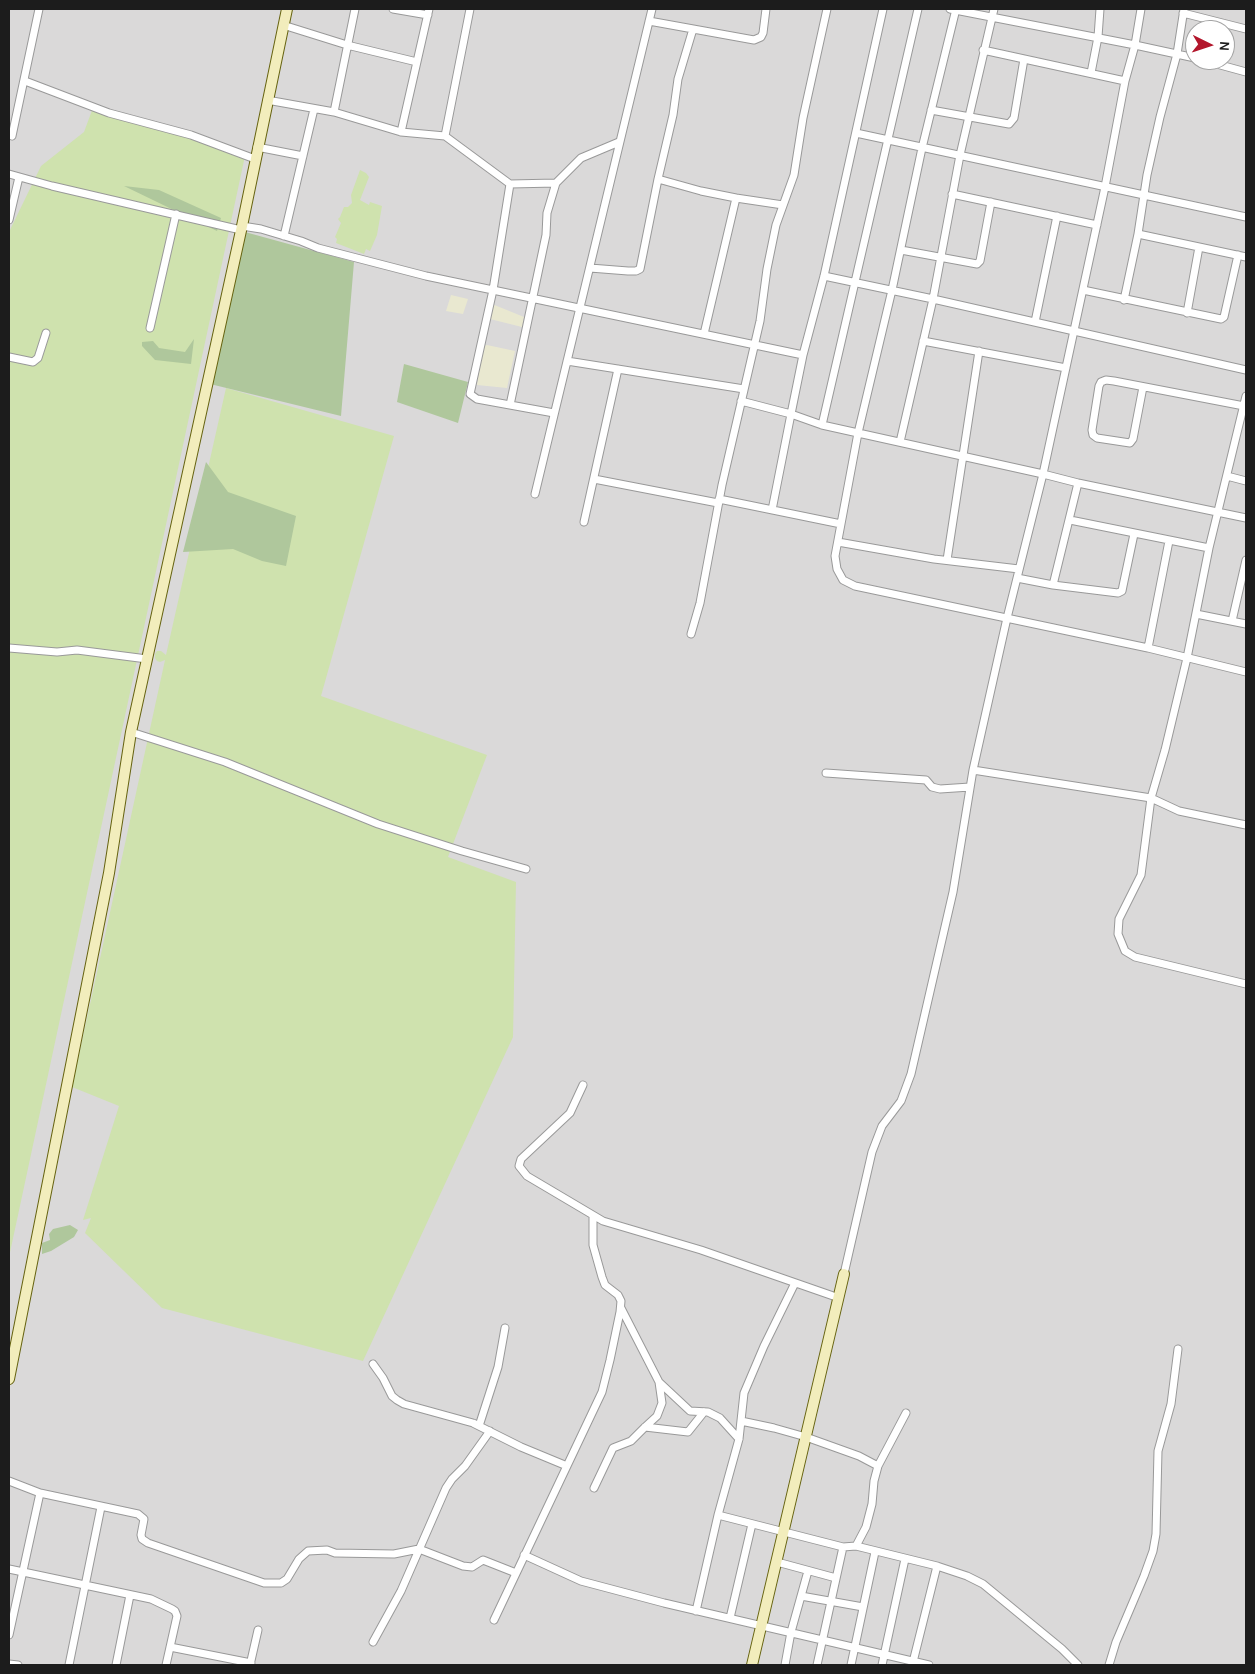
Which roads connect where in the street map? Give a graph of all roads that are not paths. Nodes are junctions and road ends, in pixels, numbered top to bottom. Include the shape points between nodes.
1 (39, 9) edge
2 (286, 9) edge
3 (354, 9) edge
4 (393, 9) edge
5 (470, 9) edge
6 (652, 9) edge
7 (766, 9) edge
8 (827, 9) edge
9 (883, 9) edge
10 (918, 9) edge
11 (954, 9) edge
12 (994, 9) edge
13 (1100, 9) edge
14 (1141, 9) edge
15 (1184, 11) edge
16 (428, 12) edge
17 (991, 17) junction
18 (649, 21) junction
19 (283, 25) junction
20 (693, 29) junction
21 (1246, 29) edge
22 (1098, 38) junction
23 (347, 44) junction
24 (1135, 45) junction
25 (983, 50) junction
26 (1177, 54) junction
27 (1185, 56) edge
28 (1024, 59) junction
29 (417, 62) junction
30 (1091, 73) junction
31 (25, 81) junction
32 (1125, 81) junction
33 (267, 100) junction
34 (314, 109) junction
35 (931, 110) junction
36 (334, 112) junction
37 (969, 117) junction
38 (401, 132) junction
39 (856, 133) junction
40 (9, 134) edge
41 (445, 136) junction
42 (887, 140) junction
43 (619, 142) junction
44 (257, 147) junction
45 (922, 148) junction
46 (960, 155) junction
47 (303, 156) junction
48 (255, 159) junction
49 (9, 174) edge
50 (19, 177) junction
51 (658, 179) junction
52 (556, 183) junction
53 (510, 184) junction
54 (1105, 187) junction
55 (952, 194) junction
56 (1142, 195) junction
57 (736, 198) junction
58 (991, 202) junction
59 (783, 205) junction
60 (176, 214) junction
61 (1057, 216) junction
62 (1246, 217) edge
63 (9, 220) edge
64 (1097, 225) junction
65 (241, 228) junction
66 (1138, 234) junction
67 (284, 236) junction
68 (1199, 247) junction
69 (901, 250) junction
70 (1238, 255) junction
71 (1246, 257) edge
72 (940, 258) junction
73 (590, 268) junction
74 (824, 276) junction
75 (855, 282) junction
76 (492, 290) junction
77 (892, 290) junction
78 (1083, 290) junction
79 (533, 298) junction
80 (933, 299) junction
81 (1124, 300) junction
82 (580, 307) junction
83 (1187, 312) junction
84 (1035, 322) junction
85 (150, 328) dead end
86 (1074, 331) junction
87 (46, 333) dead end
88 (704, 334) junction
89 (923, 341) junction
90 (755, 344) junction
91 (979, 351) junction
92 (803, 355) junction
93 (9, 357) edge
94 (567, 361) junction
95 (1066, 368) junction
96 (618, 369) junction
97 (1246, 370) edge
98 (1143, 387) junction
99 (744, 389) junction
100 (1246, 396) edge
101 (741, 401) junction
102 (510, 405) junction
103 (1244, 406) junction
104 (554, 413) junction
105 (791, 414) junction
106 (822, 425) junction
107 (858, 433) junction
108 (900, 442) junction
109 (963, 456) junction
110 (1043, 474) junction
111 (1227, 476) junction
112 (594, 478) junction
113 (1246, 481) edge
114 (1078, 483) junction
115 (535, 494) dead end
116 (718, 501) junction
117 (772, 510) junction
118 (1219, 513) junction
119 (1246, 518) edge
120 (1070, 520) junction
121 (584, 522) dead end
122 (841, 524) junction
123 (1134, 534) junction
124 (1169, 541) junction
125 (838, 542) junction
126 (1209, 548) junction
127 (947, 560) junction
128 (1246, 560) edge
129 (1019, 570) junction
130 (1017, 578) junction
131 (1053, 585) junction
132 (1196, 614) junction
133 (1007, 618) junction
134 (1232, 621) junction
135 (1246, 624) edge
136 (691, 634) dead end
137 (9, 648) edge
138 (1148, 648) junction
139 (1187, 658) junction
140 (147, 659) junction
141 (1246, 672) edge
142 (132, 732) junction
143 (973, 770) junction
144 (826, 773) dead end
145 (970, 787) junction
146 (1151, 798) junction
147 (1246, 825) edge
148 (526, 869) dead end
149 (1246, 984) edge
150 (583, 1085) dead end
151 (593, 1217) junction
152 (844, 1274) joint
153 (795, 1283) junction
154 (839, 1298) junction
155 (620, 1308) junction
156 (505, 1328) dead end
157 (1178, 1349) dead end
158 (373, 1364) dead end
159 (9, 1379) edge
160 (659, 1382) junction
161 (704, 1412) junction
162 (906, 1413) dead end
163 (740, 1421) junction
164 (479, 1426) junction
165 (646, 1427) junction
166 (490, 1431) junction
167 (806, 1437) junction
168 (739, 1439) junction
169 (567, 1466) junction
170 (878, 1466) junction
171 (9, 1482) edge
172 (594, 1488) dead end
173 (40, 1493) junction
174 (102, 1507) junction
175 (718, 1515) junction
176 (752, 1524) junction
177 (784, 1531) junction
178 (856, 1546) junction
179 (844, 1547) junction
180 (419, 1549) junction
181 (876, 1552) junction
182 (524, 1555) junction
183 (905, 1559) junction
184 (777, 1562) junction
185 (937, 1566) junction
186 (9, 1569) edge
187 (808, 1571) junction
188 (23, 1572) junction
189 (516, 1573) junction
190 (836, 1578) junction
191 (85, 1585) junction
192 (130, 1594) junction
193 (801, 1596) junction
194 (831, 1602) junction
195 (863, 1607) junction
196 (696, 1611) junction
197 (730, 1618) junction
198 (494, 1620) dead end
199 (762, 1627) junction
200 (258, 1630) dead end
201 (791, 1632) junction
202 (9, 1635) edge
203 (823, 1640) junction
204 (373, 1642) dead end
205 (170, 1647) junction
206 (855, 1648) junction
207 (884, 1656) junction
208 (913, 1662) junction
209 (9, 1664) edge
210 (251, 1664) edge
211 (18, 1665) edge
212 (69, 1665) edge
213 (116, 1665) edge
214 (166, 1665) edge
215 (752, 1665) edge
216 (785, 1665) edge
217 (818, 1665) edge
218 (851, 1665) edge
219 (882, 1665) edge
220 (929, 1665) edge
221 (1078, 1665) edge
222 (1109, 1665) edge

1 - 31 street
2 - 19 street
3 - 23 street
4 - 16 street
5 - 41 street
6 - 18 street
7 - 20 street via 763,33 759,39
8 - 59 street via 803,118 798,158
9 - 39 street
10 - 42 street
11 - 17 street
11 - 35 street
12 - 17 street
13 - 22 street
14 - 24 street
15 - 21 street
15 - 26 street
16 - 29 street
17 - 22 street
17 - 25 street
18 - 20 street
18 - 43 street
19 - 23 street
19 - 33 street
20 - 51 street via 678,79 674,114
22 - 24 street
22 - 30 street
23 - 29 street
23 - 36 street
24 - 26 street
24 - 32 street
25 - 28 street
25 - 37 street
26 - 27 street
26 - 56 street
28 - 30 street
28 - 37 street via 1011,123
29 - 38 street
30 - 32 street
31 - 40 street via 12,136
31 - 48 street via 109,113 191,135
32 - 54 street
33 - 34 street
33 - 44 street
34 - 36 street
34 - 47 street
35 - 37 street
35 - 45 street
36 - 38 street
37 - 46 street
38 - 41 street
39 - 42 street
39 - 74 street
41 - 53 street
42 - 45 street
42 - 75 street
43 - 52 street via 582,158
43 - 73 street
44 - 47 street
44 - 48 street
45 - 46 street
45 - 69 street
46 - 54 street
46 - 55 street
47 - 67 street
48 - 65 street
49 - 50 street
50 - 60 street
50 - 63 street
51 - 57 street
51 - 73 street via 640,269
52 - 53 street
52 - 79 street via 547,213 546,235
53 - 76 street
54 - 56 street
54 - 64 street
55 - 58 street
55 - 72 street
56 - 62 street
56 - 66 street
57 - 59 street
57 - 88 street
58 - 61 street
58 - 72 street via 979,263
59 - 90 street via 767,269
60 - 65 street
60 - 85 street
61 - 64 street
61 - 84 street
64 - 78 street
65 - 67 street via 261,229
65 - 140 street
66 - 68 street
66 - 81 street
67 - 76 street via 383,266
68 - 70 street
68 - 83 street
69 - 72 street
69 - 77 street
70 - 71 street
70 - 83 street via 1223,319
72 - 80 street
73 - 82 street
74 - 75 street
74 - 92 street
75 - 77 street
75 - 106 street
76 - 79 street
76 - 102 street via 470,391 477,399
77 - 80 street
77 - 107 street
78 - 81 street
78 - 86 street
79 - 82 street
79 - 102 street
80 - 84 street
80 - 89 street
81 - 83 street
82 - 88 street
82 - 94 street
84 - 86 street
86 - 95 street
86 - 97 street
87 - 93 street via 38,358 33,362
88 - 90 street
89 - 91 street
89 - 108 street
90 - 92 street
90 - 99 street
91 - 95 street
91 - 109 street
92 - 105 street
94 - 96 street
94 - 104 street
95 - 110 street
96 - 99 street
96 - 112 street
98 - 98 street via 1106,380 1101,382 1093,435 1130,443
98 - 103 street
99 - 101 street
100 - 103 street
101 - 105 street
101 - 116 street
102 - 104 street
103 - 111 street
104 - 115 street
105 - 106 street
105 - 117 street
106 - 107 street
107 - 108 street
107 - 122 street
108 - 109 street
109 - 110 street
109 - 127 street
110 - 114 street
110 - 129 street
111 - 113 street
111 - 118 street
112 - 116 street
112 - 121 street
114 - 118 street
114 - 120 street
116 - 117 street
116 - 136 street via 700,603
117 - 122 street
118 - 119 street
118 - 126 street
120 - 123 street
120 - 131 street
122 - 125 street
123 - 124 street
123 - 131 street via 1122,591 1112,593
124 - 126 street
124 - 138 street
125 - 127 street
125 - 133 street via 837,570 843,580 855,586
126 - 132 street
127 - 129 street
128 - 134 street
129 - 130 street
130 - 131 street
130 - 133 street
132 - 134 street
132 - 139 street
133 - 138 street
133 - 143 street
134 - 135 street
137 - 140 street via 57,652 77,650
138 - 139 street
139 - 141 street
139 - 146 street
140 - 142 street
142 - 148 street via 225,762 378,824
142 - 159 street via 108,873
143 - 145 street
143 - 146 street
144 - 145 street via 926,780 932,787 940,789
145 - 152 street via 953,892 912,1074 900,1101 882,1126 872,1152
146 - 147 street via 1180,811
146 - 149 street via 1141,875 1119,919 1118,934 1125,951 1135,957
150 - 151 street via 570,1113 521,1159 520,1166 527,1176
151 - 153 street
151 - 155 street via 593,1245 606,1285 618,1295
152 - 154 street
153 - 154 street
153 - 163 street via 744,1393
154 - 167 street
155 - 160 street
155 - 169 street via 602,1392
156 - 164 street via 498,1367
157 - 222 street via 1171,1404 1158,1451 1153,1551
158 - 164 street via 397,1400
160 - 161 street via 690,1411
160 - 165 street via 662,1403 657,1416
161 - 165 street via 688,1432
161 - 168 street via 720,1418
162 - 170 street
163 - 167 street
163 - 168 street
164 - 166 street
165 - 172 street via 630,1441 613,1448
166 - 169 street
166 - 180 street via 446,1488
167 - 170 street
167 - 177 street
168 - 175 street
169 - 182 street
170 - 178 street via 869,1518
171 - 173 street
173 - 174 street
173 - 188 street
174 - 180 street via 138,1514 144,1520 142,1539 148,1542 264,1583 281,1583 287,1579 302,1554 308,1551 394,1554
174 - 191 street
175 - 176 street
175 - 196 street
176 - 177 street
176 - 197 street
177 - 179 street
177 - 184 street
178 - 179 street
178 - 181 street
179 - 190 street
180 - 189 street via 463,1566 472,1567 484,1560
180 - 204 street
181 - 183 street
181 - 195 street
182 - 189 street
182 - 196 street via 581,1582
183 - 185 street
183 - 207 street
184 - 187 street
184 - 199 street
185 - 208 street
185 - 221 street via 984,1584
186 - 188 street
187 - 190 street
187 - 193 street
188 - 191 street
188 - 202 street
189 - 198 street
190 - 194 street
191 - 192 street
191 - 212 street
192 - 205 street via 151,1598 176,1611
192 - 213 street
193 - 194 street
193 - 201 street
194 - 195 street
194 - 203 street
195 - 206 street
196 - 197 street
197 - 199 street
199 - 201 street
199 - 215 street
200 - 210 street
201 - 203 street
201 - 216 street
203 - 206 street
203 - 217 street
205 - 210 street
205 - 214 street
206 - 207 street
206 - 218 street
207 - 208 street
207 - 219 street
208 - 220 street
209 - 211 street

